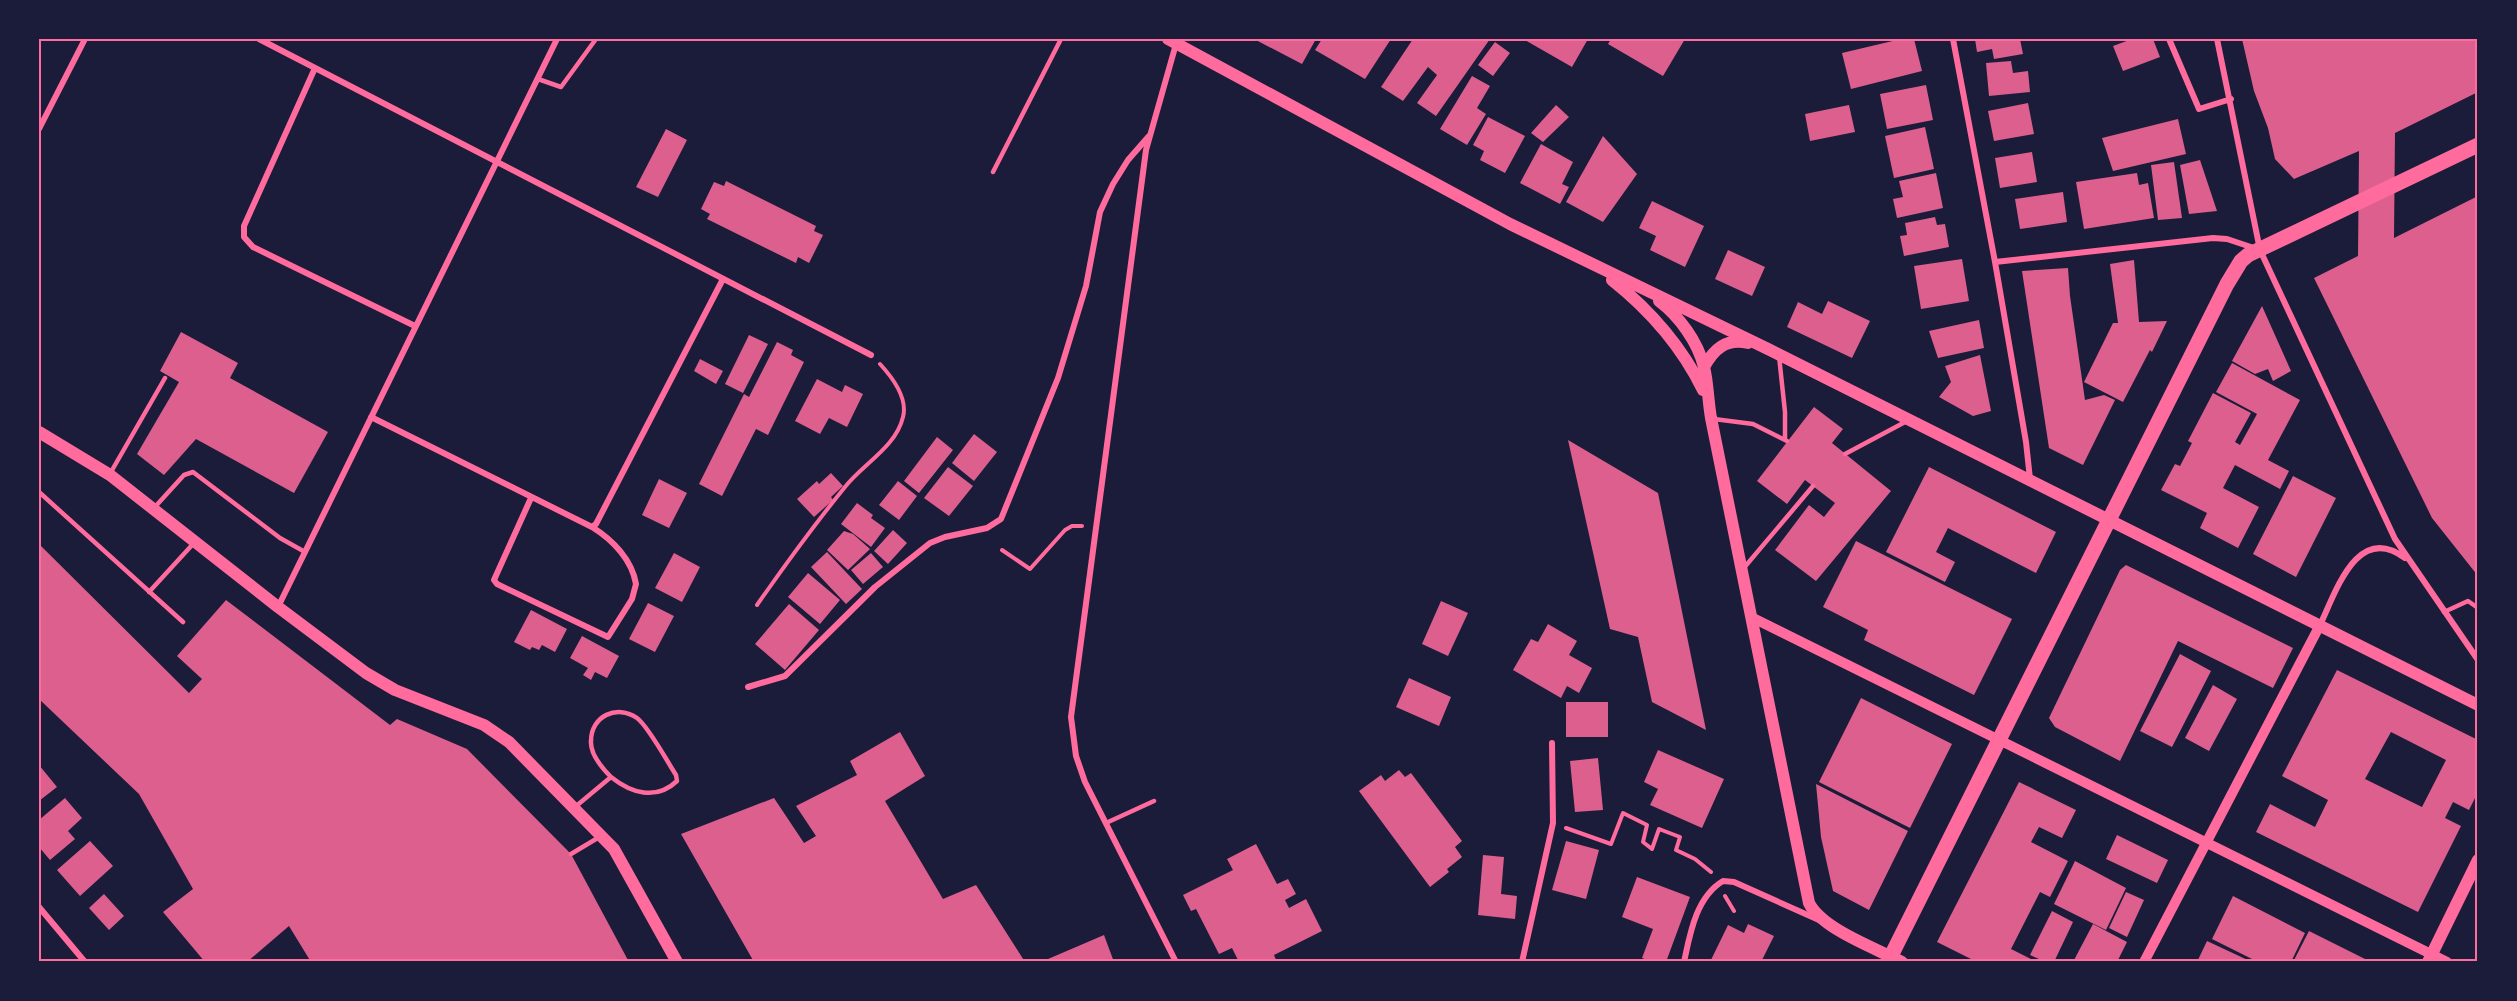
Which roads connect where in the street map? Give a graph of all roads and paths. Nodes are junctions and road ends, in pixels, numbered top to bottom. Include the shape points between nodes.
1 (85, 39) edge
2 (259, 39) edge
3 (557, 39) edge
4 (596, 39) edge
5 (1060, 39) edge
6 (1953, 39) edge
7 (2169, 39) edge
8 (2217, 39) edge
9 (1172, 41) edge
10 (315, 68) junction
11 (538, 79) junction
12 (2231, 99) junction
13 (39, 129) edge
14 (1149, 136) junction
15 (2478, 146) edge
16 (496, 161) junction
17 (993, 172) dead end
18 (2260, 250) junction
19 (1995, 262) junction
20 (1597, 268) junction
21 (723, 279) junction
22 (1644, 290) junction
23 (415, 326) junction
24 (1774, 352) junction
25 (870, 355) dead end
26 (1704, 368) junction
27 (165, 378) dead end
28 (893, 380) dead end
29 (1707, 398) junction
30 (371, 417) junction
31 (1711, 418) junction
32 (1910, 420) junction
33 (39, 432) edge
34 (1845, 454) dead end
35 (110, 475) junction
36 (2030, 479) junction
37 (1813, 486) dead end
38 (39, 492) edge
39 (531, 498) junction
40 (153, 509) junction
41 (2110, 519) junction
42 (592, 527) junction
43 (1096, 528) junction
44 (195, 542) junction
45 (1002, 550) dead end
46 (305, 552) junction
47 (2410, 562) junction
48 (1742, 571) junction
49 (149, 592) junction
50 (756, 605) dead end
51 (278, 607) junction
52 (2478, 608) edge
53 (2444, 612) junction
54 (1751, 617) junction
55 (183, 622) dead end
56 (2320, 625) junction
57 (2478, 660) edge
58 (748, 687) dead end
59 (2478, 705) edge
60 (2000, 740) junction
61 (1552, 743) dead end
62 (610, 777) junction
63 (1154, 801) dead end
64 (575, 807) junction
65 (1106, 823) junction
66 (1553, 823) junction
67 (603, 835) junction
68 (2206, 843) junction
69 (571, 854) dead end
70 (1695, 859) dead end
71 (2478, 860) edge
72 (39, 907) edge
73 (1824, 923) junction
74 (2430, 958) edge
75 (1894, 961) edge
76 (85, 962) edge
77 (677, 962) edge
78 (1176, 962) edge
79 (1522, 962) edge
80 (1684, 962) edge
81 (2144, 962) edge
82 (2447, 962) edge

1 - 13 street
2 - 10 street
3 - 11 street
4 - 11 lane via 561,87
5 - 17 lane
6 - 19 street
7 - 12 street via 2199,109
8 - 12 street
9 - 14 street
9 - 20 main road
10 - 16 street
10 - 23 street via 244,226 244,237 253,247
11 - 16 street
12 - 18 street
14 - 43 street
14 - 58 street via 1128,160 1100,212 1086,286 1058,378 1001,519 987,528 930,543 875,587 785,676
15 - 18 main road
16 - 21 street
16 - 23 street
18 - 19 street via 2213,238
18 - 41 main road via 2241,261 2233,273
18 - 47 street via 2382,512
19 - 36 street
20 - 22 main road
20 - 29 main road via 1660,324
21 - 25 street
21 - 42 street
22 - 24 main road
22 - 26 main road via 1683,326
23 - 30 street
24 - 26 main road via 1740,341 1727,343 1711,355
24 - 31 lane via 1786,441 1753,424
24 - 32 main road
26 - 29 main road
27 - 35 lane
28 - 50 path via 905,410 900,425 886,446 846,486
29 - 31 main road
30 - 39 street
30 - 46 street
31 - 48 main road
32 - 34 lane
32 - 36 main road
33 - 35 main road
35 - 40 main road
36 - 41 main road
37 - 48 lane
38 - 49 lane
39 - 42 street
39 - 42 street via 494,580 608,638 632,599 636,584 614,543
40 - 44 main road
40 - 46 lane via 184,475 194,472 280,538
41 - 56 main road
41 - 60 main road
43 - 45 path via 1072,526 1029,569
43 - 65 street via 1073,698 1072,734 1080,768
44 - 49 lane
44 - 51 main road
46 - 51 street
47 - 53 street
47 - 56 street via 2389,549 2362,552 2347,572
48 - 54 main road
49 - 55 lane
51 - 64 main road via 381,683 498,733
52 - 53 lane via 2468,601
53 - 57 street
54 - 60 street
54 - 73 main road via 1809,903
56 - 59 main road
56 - 68 street
60 - 68 street
60 - 75 main road
61 - 66 street
62 - 62 lane via 636,792 663,790 677,781 640,720 628,712 614,711 594,727 590,742
62 - 64 lane
63 - 65 lane
64 - 67 main road
65 - 78 street
66 - 70 path via 1611,844 1623,813 1647,825 1643,842 1652,849 1659,829 1680,837 1676,850
66 - 79 street
67 - 69 lane
67 - 77 main road via 622,860
68 - 74 street
68 - 81 street
71 - 74 main road
72 - 76 street
73 - 75 main road
73 - 80 street via 1734,882 1723,881 1702,902
74 - 82 street

